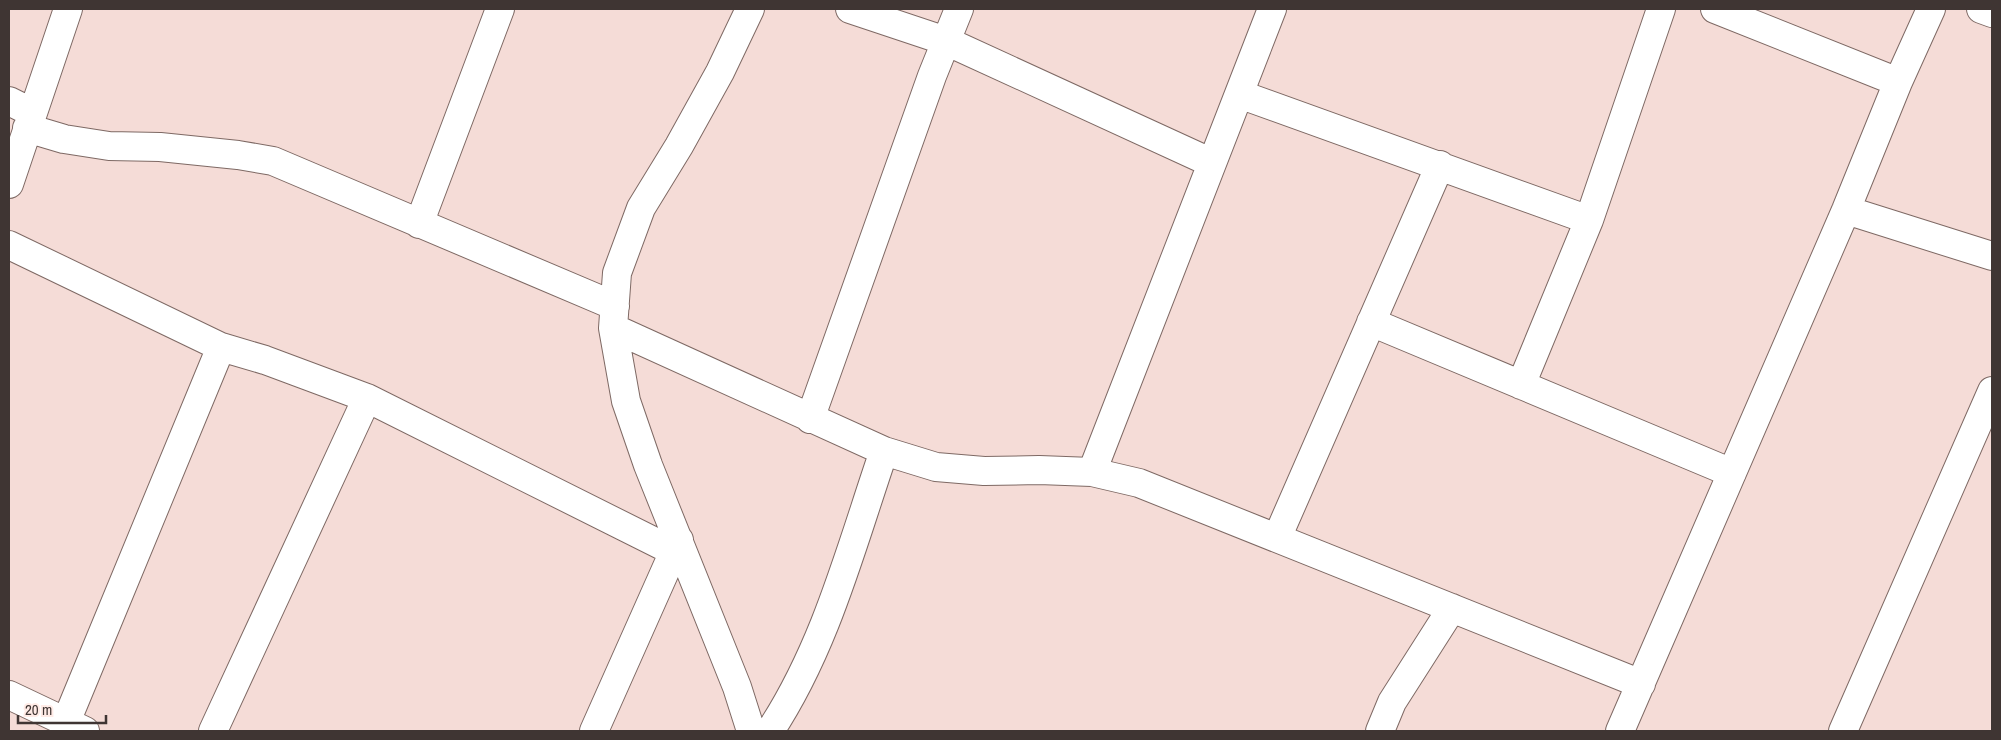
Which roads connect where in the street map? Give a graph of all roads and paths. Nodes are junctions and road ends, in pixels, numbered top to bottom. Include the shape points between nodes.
1 (68, 9) edge
2 (500, 9) edge
3 (750, 9) edge
4 (850, 9) edge
5 (959, 9) edge
6 (1272, 9) edge
7 (1661, 9) edge
8 (1715, 9) edge
9 (1931, 9) edge
10 (1981, 9) edge
11 (1992, 13) edge
12 (946, 41) junction
13 (1898, 82) junction
14 (1239, 94) junction
15 (23, 114) edge
16 (1212, 163) junction
17 (1440, 165) junction
18 (9, 184) edge
19 (1846, 210) junction
20 (1589, 220) junction
21 (420, 224) junction
22 (9, 245) edge
23 (1992, 256) edge
24 (614, 317) junction
25 (1371, 322) junction
26 (221, 347) junction
27 (1521, 384) junction
28 (1992, 391) edge
29 (367, 398) junction
30 (810, 419) junction
31 (884, 451) junction
32 (1092, 472) junction
33 (1732, 473) junction
34 (1277, 538) junction
35 (676, 546) junction
36 (1452, 608) junction
37 (1641, 684) junction
38 (9, 695) edge
39 (75, 727) edge
40 (213, 731) edge
41 (594, 731) edge
42 (751, 731) edge
43 (770, 731) edge
44 (1380, 731) edge
45 (1620, 731) edge
46 (1843, 731) edge

1 - 15 street
2 - 21 street
3 - 24 street via 720,72 640,208 617,273
4 - 12 street
5 - 12 street
6 - 14 street
7 - 20 street
8 - 13 street
9 - 13 street
10 - 11 street
12 - 16 street
12 - 30 street
13 - 19 street
14 - 16 street
14 - 17 street
15 - 18 street
15 - 21 street via 64,138 109,146 238,154 273,162
16 - 32 street
17 - 20 street
17 - 25 street
19 - 23 street
19 - 33 street
20 - 27 street
21 - 24 street
22 - 26 street
24 - 30 street
24 - 35 street via 626,401
25 - 27 street
25 - 34 street
26 - 29 street
26 - 39 street
27 - 33 street
28 - 46 street
29 - 35 street
29 - 40 street
30 - 31 street
31 - 32 street via 936,467
31 - 43 street via 840,585 814,651 790,700
32 - 34 street via 1139,483
33 - 37 street
34 - 36 street
35 - 41 street
35 - 42 street via 737,687
36 - 37 street
36 - 44 street via 1392,702
37 - 45 street
38 - 39 street

